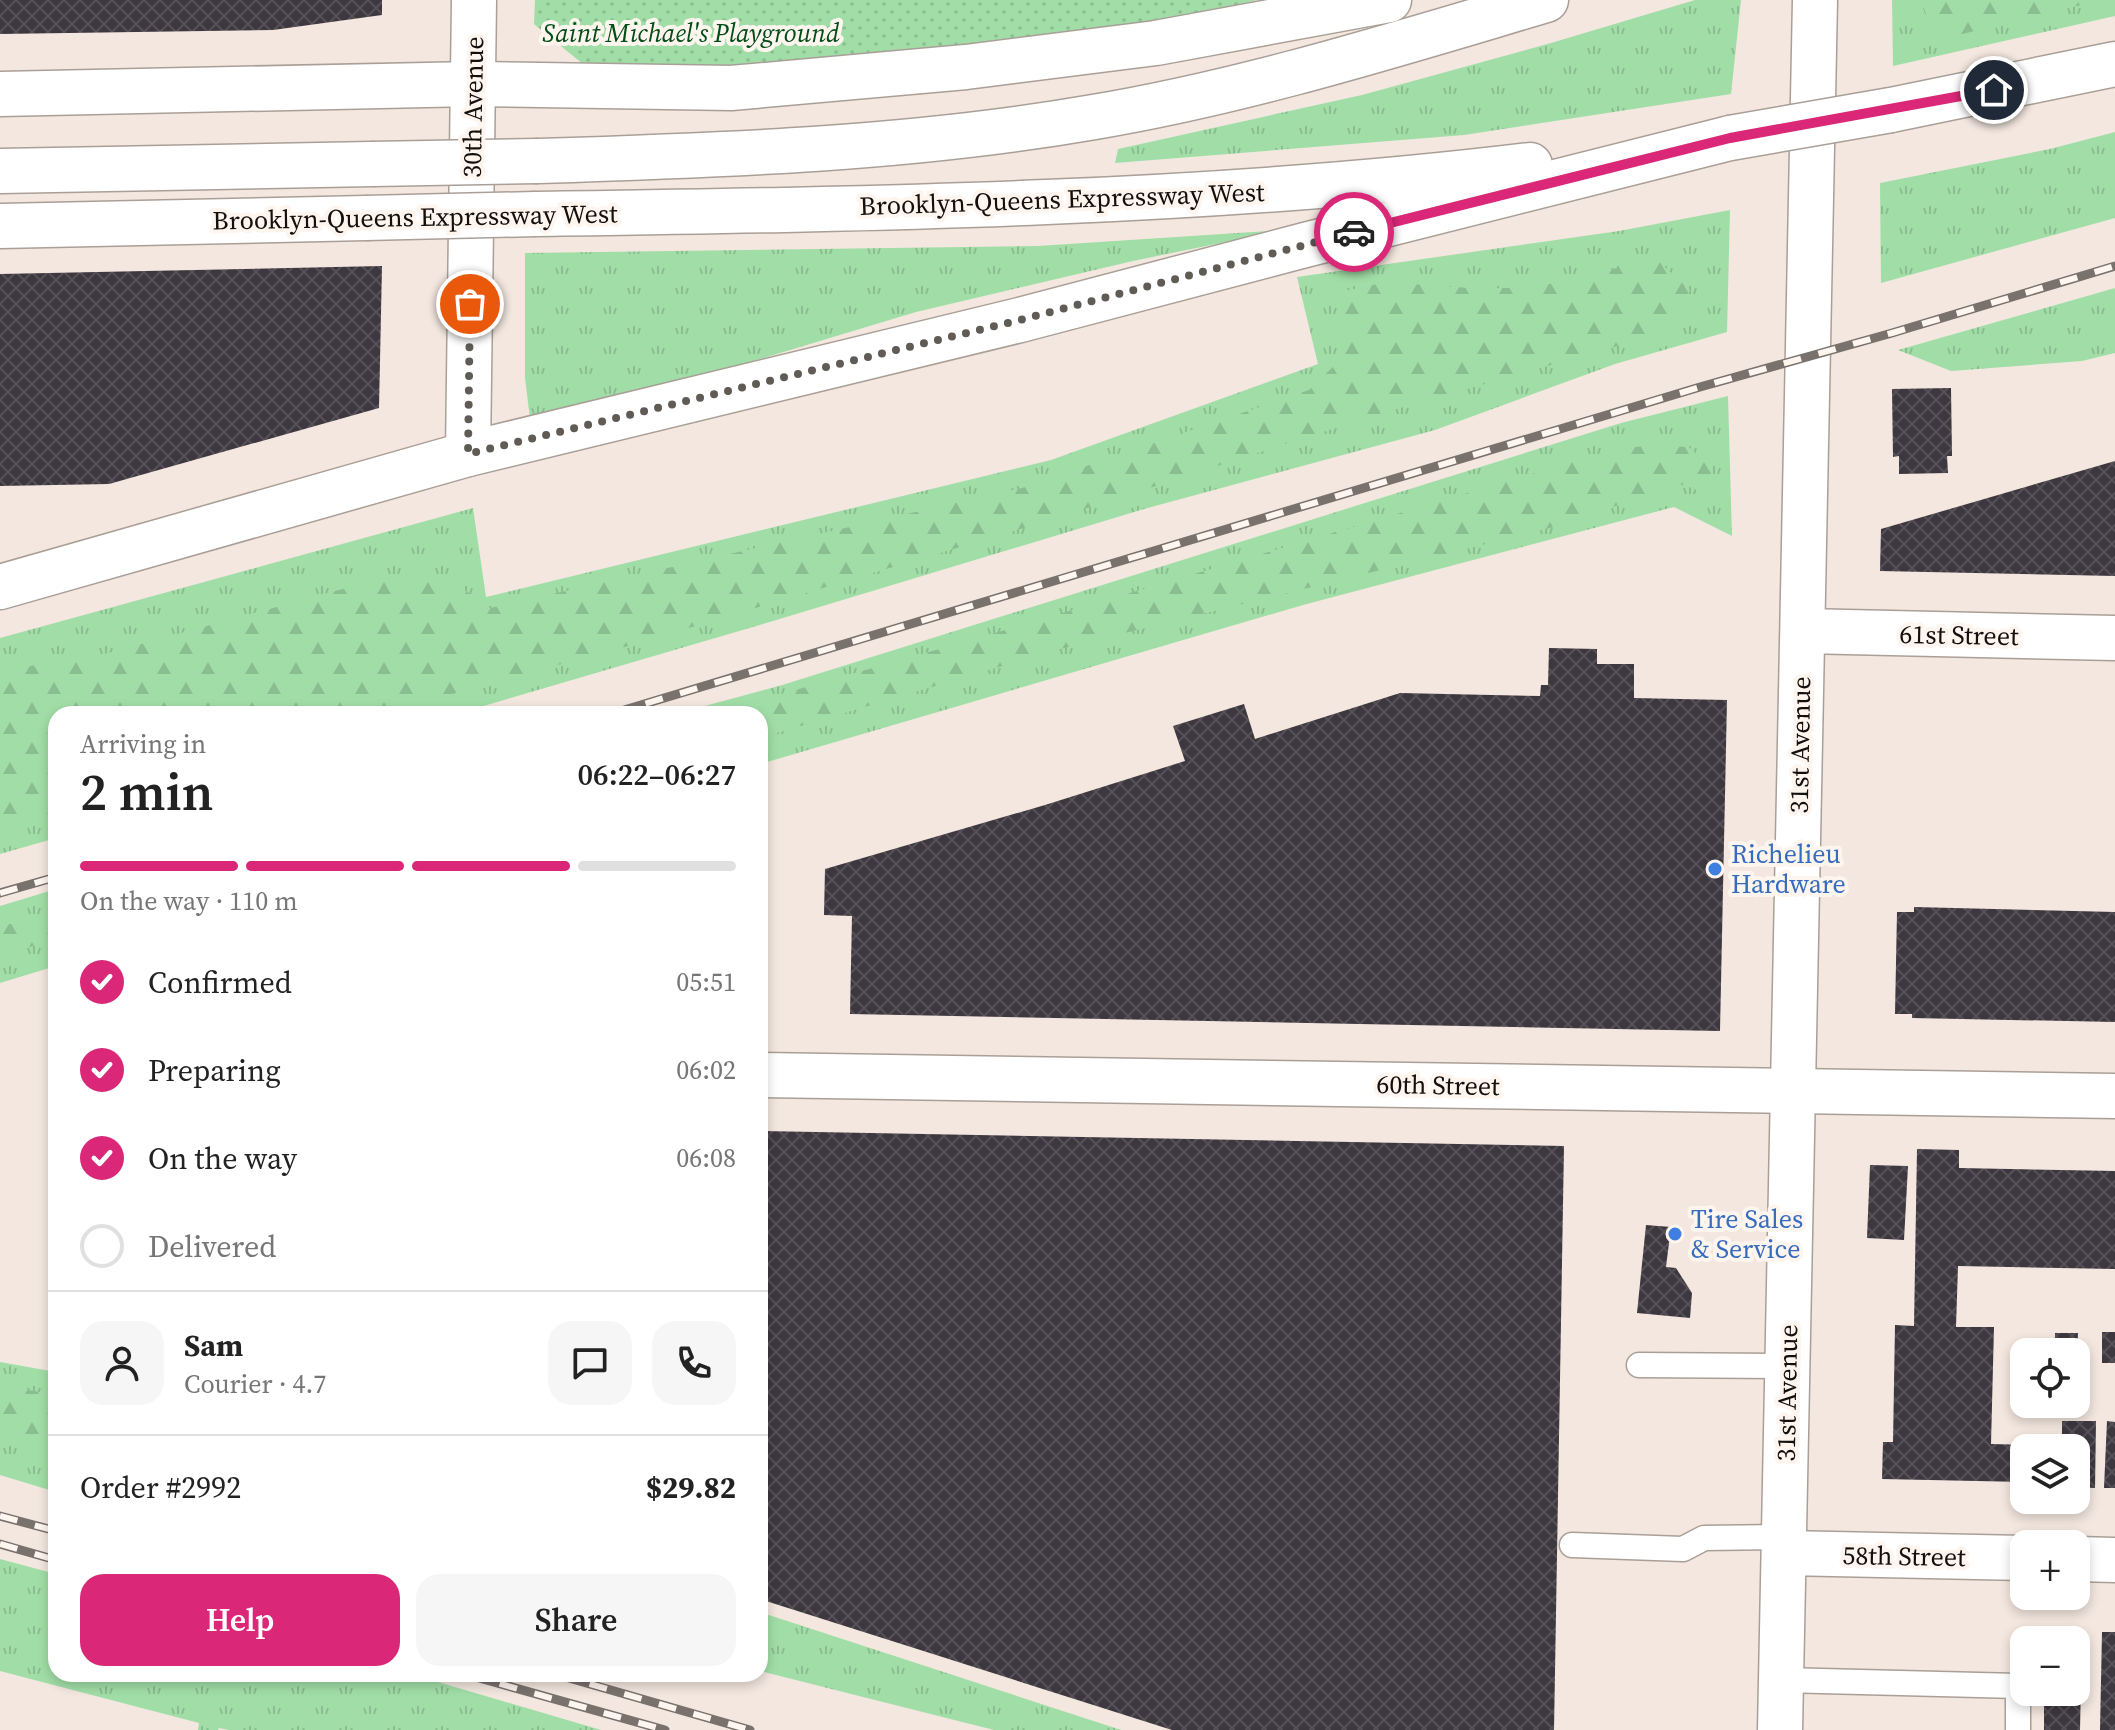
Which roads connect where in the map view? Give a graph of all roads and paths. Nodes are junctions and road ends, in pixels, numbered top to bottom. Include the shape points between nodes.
1 (474, 0) edge
2 (1389, 0) edge
3 (1546, 0) edge
4 (1815, 0) edge
5 (2115, 64) edge
6 (473, 84) junction
7 (0, 94) edge
8 (1730, 138) junction
9 (0, 171) edge
10 (0, 226) edge
11 (468, 454) junction
12 (0, 587) edge
13 (1803, 631) junction
14 (2115, 638) edge
15 (768, 1075) edge
16 (1794, 1090) junction
17 (2115, 1096) edge
18 (1639, 1365) dead end
19 (1788, 1366) junction
20 (1572, 1545) dead end
21 (1785, 1545) junction
22 (2010, 1557) edge
23 (2090, 1559) edge
24 (2115, 1560) edge
25 (1782, 1680) junction
26 (1780, 1730) edge
27 (2018, 1730) edge

1 - 6 main road, 30th Avenue
2 - 6 main road via 1156,43 966,67 731,88
3 - 9 main road, Brooklyn-Queens Expressway West, bridge via 1169,103 945,139 723,155
4 - 13 main road, 31st Avenue
5 - 8 main road, Brooklyn-Queens Expressway West, bridge
6 - 7 main road
6 - 11 main road, 30th Avenue
8 - 10 main road, Brooklyn-Queens Expressway West, bridge via 1509,167 1225,194 1005,204
8 - 11 main road via 1020,320
11 - 12 main road
13 - 14 main road, 61st Street
13 - 16 main road, 31st Avenue
15 - 16 main road, 60th Street
16 - 17 main road, 60th Street
16 - 19 main road, 31st Avenue
18 - 19 lane
19 - 21 main road, 31st Avenue
20 - 21 lane via 1683,1549 1704,1538
21 - 22 main road, 58th Street
21 - 25 main road, 31st Avenue
23 - 24 main road
25 - 26 main road, 31st Avenue
25 - 27 lane via 2018,1686

